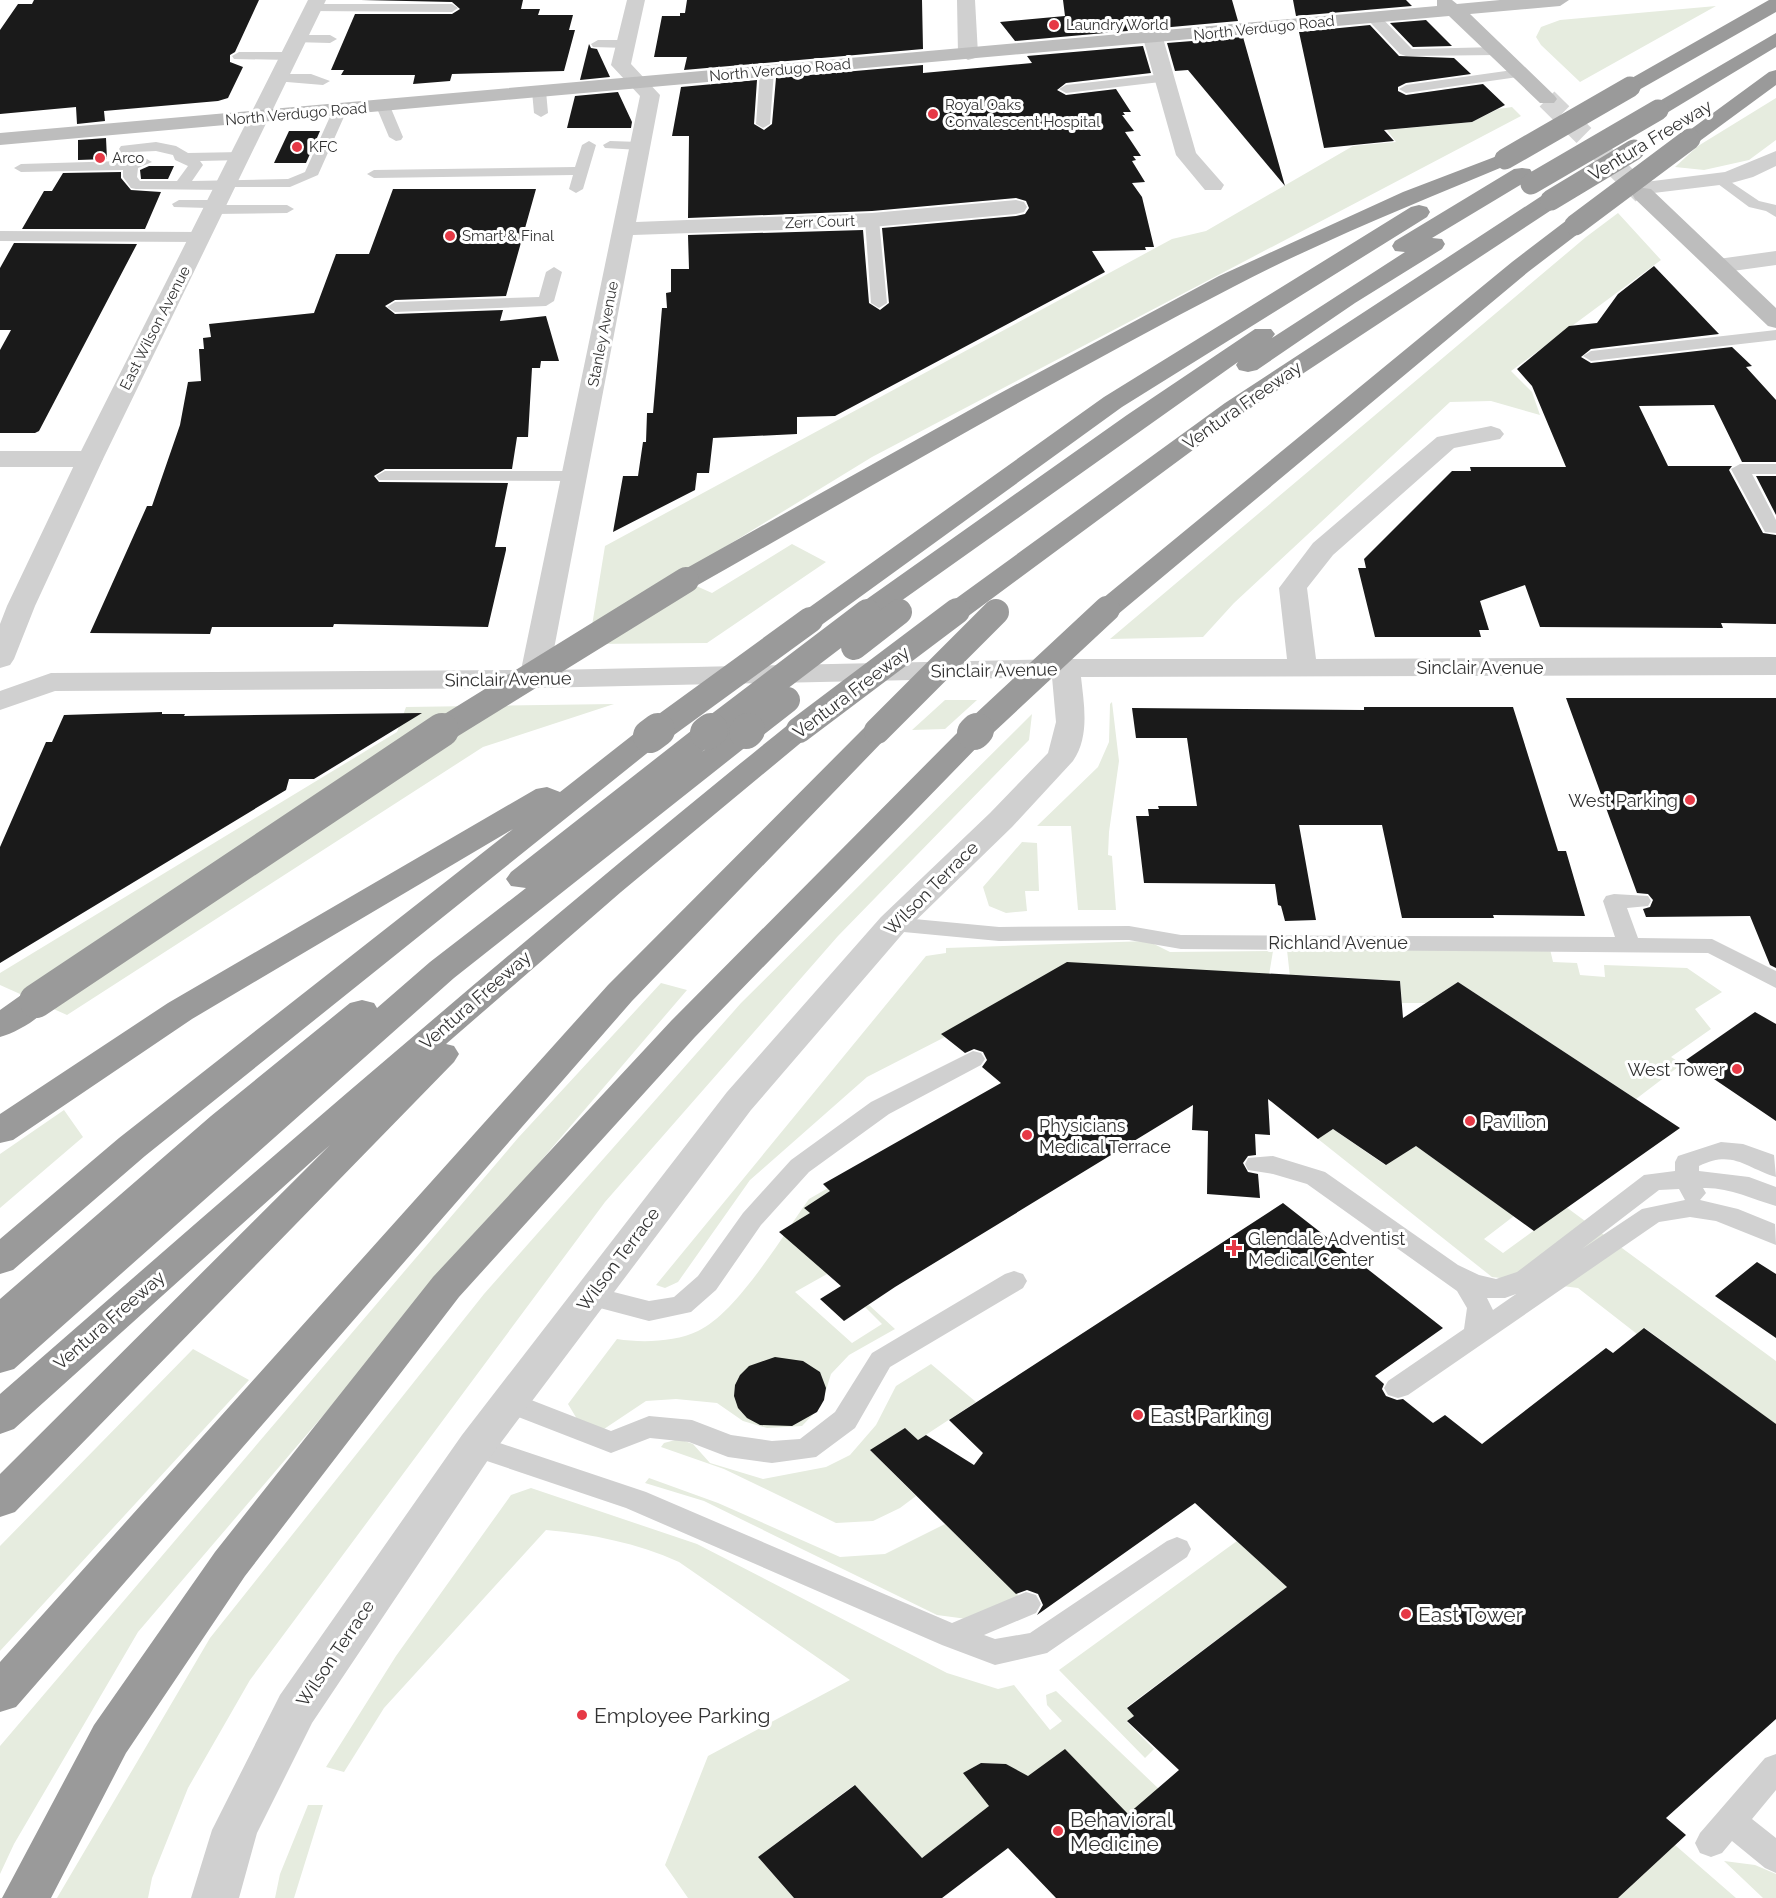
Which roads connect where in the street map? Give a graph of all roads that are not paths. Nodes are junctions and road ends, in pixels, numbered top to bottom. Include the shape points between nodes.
1 (636, 0) edge
2 (966, 0) edge
3 (1560, 0) edge
4 (315, 4) edge
5 (1776, 4) edge
6 (1446, 5) edge
7 (452, 8) dead end
8 (1373, 17) junction
9 (1776, 24) edge
10 (1153, 38) junction
11 (330, 39) dead end
12 (1776, 39) edge
13 (598, 44) dead end
14 (626, 44) junction
15 (295, 48) junction
16 (1498, 51) junction
17 (1411, 53) junction
18 (968, 54) junction
19 (239, 56) dead end
20 (1776, 65) edge
21 (767, 70) junction
22 (1520, 73) junction
23 (1776, 76) edge
24 (280, 78) junction
25 (1164, 78) junction
26 (323, 81) dead end
27 (636, 81) junction
28 (1440, 83) junction
29 (1066, 88) dead end
30 (1406, 88) dead end
31 (539, 91) junction
32 (1547, 99) tunnel mouth
33 (1645, 99) junction
34 (390, 100) junction
35 (340, 110) junction
36 (541, 113) dead end
37 (262, 116) junction
38 (764, 124) dead end
39 (1682, 132) junction
40 (396, 137) dead end
41 (1656, 137) dead end
42 (0, 139) edge
43 (588, 145) dead end
44 (610, 145) dead end
45 (640, 146) junction
46 (185, 156) junction
47 (242, 156) junction
48 (1776, 157) edge
49 (131, 165) junction
50 (21, 168) dead end
51 (582, 171) junction
52 (1519, 172) junction
53 (374, 174) dead end
54 (1719, 178) junction
55 (1213, 184) dead end
56 (182, 185) junction
57 (576, 189) dead end
58 (1640, 191) joint
59 (221, 196) junction
60 (179, 204) dead end
61 (1016, 207) dead end
62 (287, 209) dead end
63 (1776, 213) edge
64 (872, 220) junction
65 (623, 229) junction
66 (6, 236) edge
67 (200, 237) junction
68 (0, 256) edge
69 (1776, 258) edge
70 (1718, 266) junction
71 (554, 272) dead end
72 (879, 303) dead end
73 (395, 307) dead end
74 (1776, 321) edge
75 (1776, 335) edge
76 (1591, 356) dead end
77 (1234, 408) junction
78 (1491, 434) dead end
79 (0, 459) edge
80 (90, 459) junction
81 (1776, 469) edge
82 (385, 476) dead end
83 (574, 476) junction
84 (1776, 528) edge
85 (0, 659) edge
86 (1776, 666) edge
87 (1304, 667) junction
88 (1066, 668) junction
89 (534, 679) junction
90 (0, 700) edge
91 (650, 736) junction
92 (610, 885) junction
93 (1640, 901) dead end
94 (893, 924) junction
95 (1629, 945) junction
96 (1776, 981) edge
97 (12, 1018) edge
98 (973, 1059) dead end
99 (0, 1131) edge
100 (1257, 1164) dead end
101 (1776, 1168) edge
102 (1687, 1179) junction
103 (1776, 1197) edge
104 (1702, 1211) junction
105 (1607, 1231) junction
106 (1776, 1236) edge
107 (0, 1260) edge
108 (1449, 1272) junction
109 (1014, 1281) dead end
110 (590, 1296) junction
111 (0, 1321) edge
112 (1477, 1332) junction
113 (0, 1358) edge
114 (1398, 1388) dead end
115 (508, 1402) junction
116 (0, 1418) edge
117 (476, 1446) junction
118 (0, 1500) edge
119 (1177, 1549) dead end
120 (1026, 1604) dead end
121 (952, 1636) junction
122 (0, 1693) edge
123 (1776, 1768) edge
124 (1776, 1858) edge
125 (26, 1898) edge
126 (215, 1898) edge

1 - 14 street, Stanley Avenue
2 - 18 street
3 - 6 main road, North Verdugo Road
4 - 7 lane
4 - 15 street, East Wilson Avenue
5 - 33 highway via 1726,32
6 - 8 main road, North Verdugo Road
6 - 16 main road
8 - 10 main road, North Verdugo Road
8 - 17 lane
9 - 33 highway
10 - 18 main road, North Verdugo Road
10 - 25 street
11 - 15 lane
12 - 33 highway
13 - 14 lane
14 - 27 street, Stanley Avenue via 621,65
15 - 19 lane
15 - 24 street, East Wilson Avenue
16 - 17 lane
16 - 22 main road
17 - 28 lane
18 - 21 main road, North Verdugo Road
20 - 39 highway, Ventura Freeway
21 - 27 main road, North Verdugo Road
21 - 38 lane
22 - 28 lane
22 - 32 main road
23 - 39 highway
24 - 26 lane
24 - 37 street, East Wilson Avenue
25 - 29 lane
25 - 55 street via 1186,154
27 - 31 main road, North Verdugo Road
27 - 45 street, Stanley Avenue via 650,95
28 - 30 lane
31 - 34 main road, North Verdugo Road
31 - 36 lane
33 - 52 highway, bridge
33 - 52 highway, bridge
34 - 35 main road, North Verdugo Road
34 - 40 lane
35 - 37 main road, North Verdugo Road
35 - 59 lane via 311,175 290,183
37 - 42 main road, North Verdugo Road
37 - 47 street, East Wilson Avenue
39 - 125 highway, bridge via 1575,225 1107,609 974,733 683,1029 446,1287 217,1583 110,1739
41 - 77 highway, Ventura Freeway, bridge via 1551,200
43 - 51 lane
44 - 45 lane
45 - 65 street, Stanley Avenue
46 - 47 lane
46 - 49 lane via 166,146 126,149
46 - 56 lane via 196,165
47 - 59 street, East Wilson Avenue
48 - 54 street via 1759,170
49 - 50 lane
49 - 56 lane via 130,177 136,184
51 - 53 lane
51 - 57 lane
52 - 91 highway, bridge via 1113,402
52 - 97 highway, bridge via 1411,197 1227,281 1002,402 686,580 459,719
52 - 111 highway, bridge via 1136,420 867,612 707,733 537,866 233,1118
52 - 113 highway, bridge via 1347,298 1161,423 899,612 442,970
54 - 58 street
54 - 63 lane via 1754,204
56 - 59 lane
58 - 70 main road
59 - 60 lane
59 - 62 lane
59 - 67 street, East Wilson Avenue
61 - 64 street, Zerr Court
64 - 65 street, Zerr Court
64 - 72 lane
65 - 83 street, Stanley Avenue
66 - 67 lane
66 - 68 lane
67 - 80 street, East Wilson Avenue
69 - 70 street
70 - 74 main road
71 - 73 lane via 546,301
75 - 76 lane
77 - 92 highway, Ventura Freeway, bridge via 799,730
77 - 122 highway, bridge via 996,612 620,993
78 - 87 street via 1446,442 1323,549 1293,588 1298,646
79 - 80 street
80 - 85 street, East Wilson Avenue
81 - 84 lane via 1740,469 1771,528
82 - 83 lane
83 - 89 street, Stanley Avenue
86 - 87 street, Sinclair Avenue
87 - 88 street, Sinclair Avenue
88 - 89 street, Sinclair Avenue
88 - 94 street, Wilson Terrace via 1071,722 1062,755
89 - 90 street, Sinclair Avenue via 51,682
91 - 99 highway via 180,1011
91 - 107 highway via 132,1147
92 - 116 highway, Ventura Freeway via 348,1109
92 - 118 highway
93 - 95 lane via 1614,901
94 - 95 lane, Richland Avenue via 999,934 1129,933 1181,942
94 - 110 street, Wilson Terrace via 739,1101
95 - 96 lane, Richland Avenue via 1712,946
98 - 110 lane via 880,1108 800,1166 752,1219 707,1283 682,1305 649,1311
100 - 108 lane via 1316,1178
101 - 102 lane via 1744,1153 1716,1149 1687,1162
102 - 103 lane via 1749,1186
102 - 104 lane
102 - 105 lane via 1653,1181
104 - 105 lane via 1680,1208
104 - 106 lane via 1718,1212
105 - 108 lane via 1509,1289 1487,1289
105 - 112 lane
108 - 112 lane via 1466,1284 1480,1308
109 - 115 lane via 881,1360 845,1420 806,1449 772,1452 728,1446 692,1431 649,1427 611,1442
110 - 115 street, Wilson Terrace
112 - 114 lane
115 - 117 street, Wilson Terrace
117 - 121 lane via 636,1500
117 - 126 street, Wilson Terrace via 296,1709 235,1830
119 - 121 lane via 1038,1644 994,1652
120 - 121 lane
123 - 124 lane via 1720,1832

